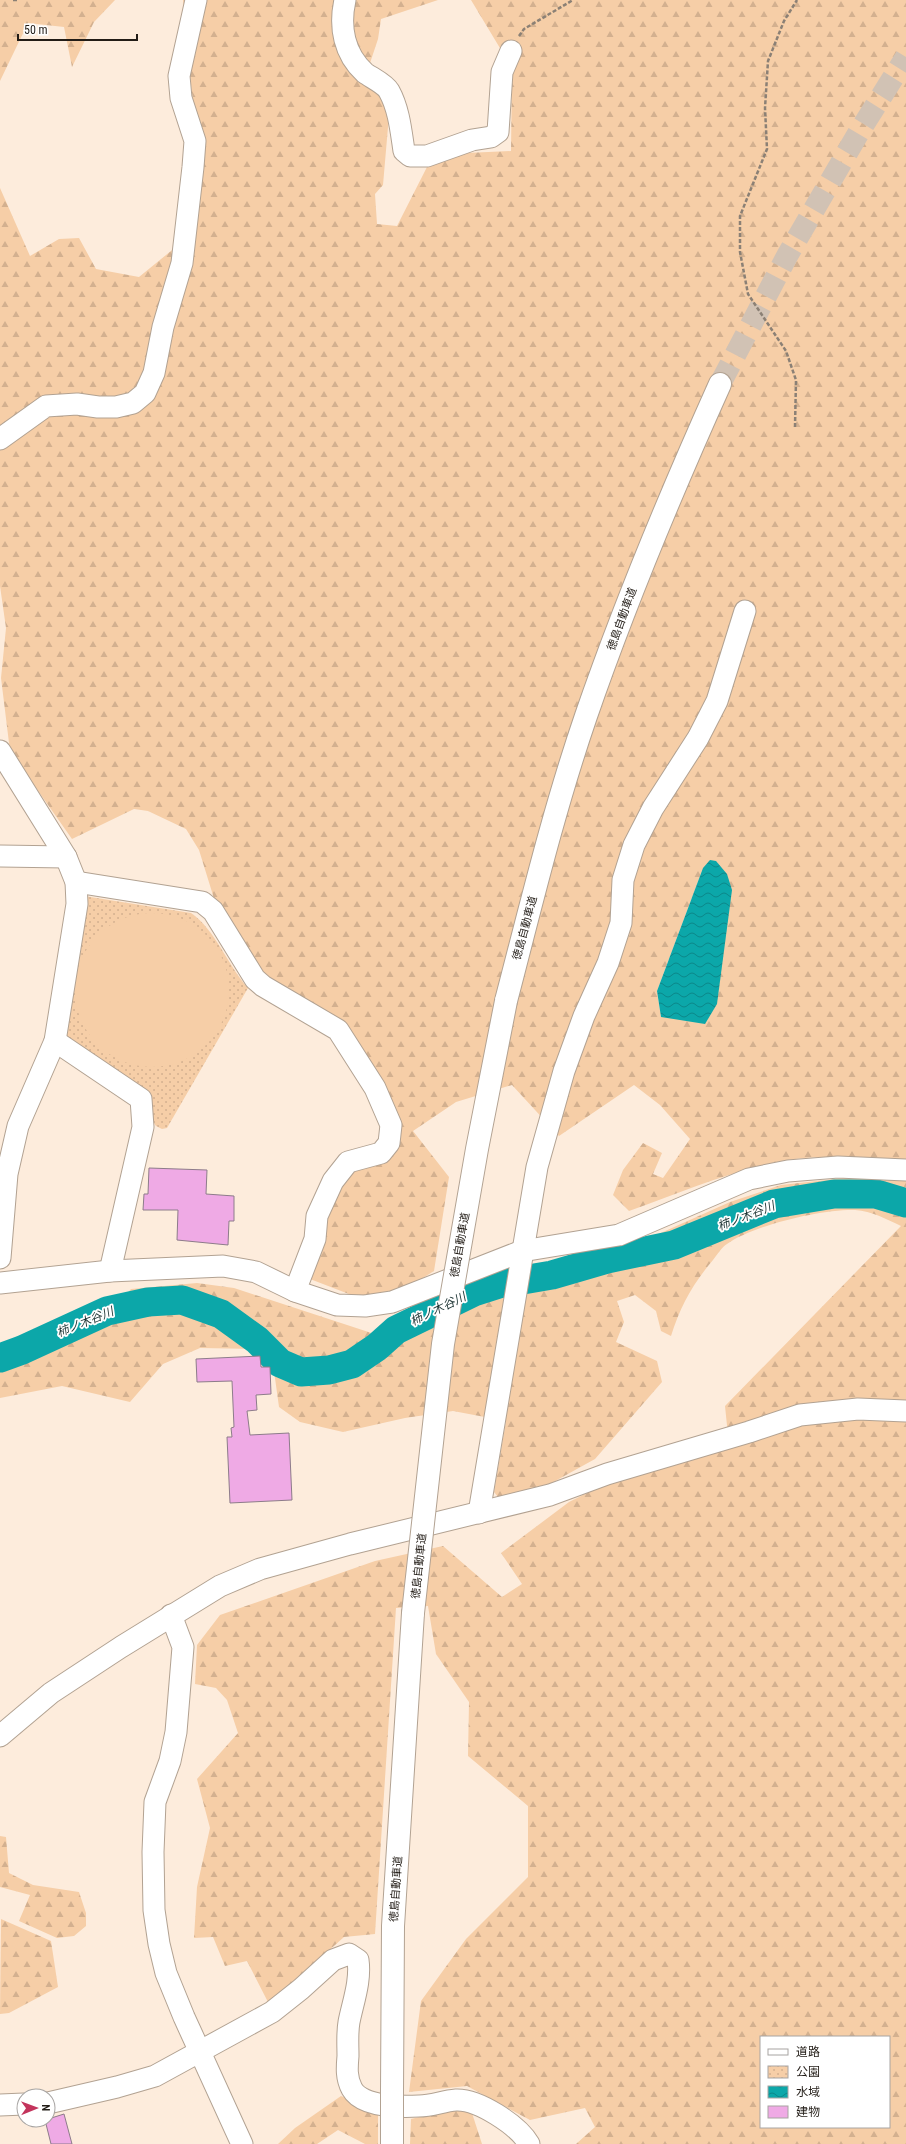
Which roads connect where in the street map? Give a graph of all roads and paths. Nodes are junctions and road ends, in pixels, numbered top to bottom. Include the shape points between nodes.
1 (13, 0) edge
2 (19, 0) edge
3 (196, 0) edge
4 (345, 0) edge
5 (573, 0) edge
6 (797, 0) edge
7 (511, 51) joint
8 (720, 384) tunnel mouth
9 (795, 427) dead end
10 (0, 439) edge
11 (745, 611) dead end
12 (0, 751) edge
13 (0, 856) edge
14 (66, 857) junction
15 (76, 882) junction
16 (54, 1041) junction
17 (906, 1170) edge
18 (0, 1258) edge
19 (520, 1260) junction
20 (110, 1271) junction
21 (0, 1283) edge
22 (295, 1291) junction
23 (906, 1412) edge
24 (479, 1513) junction
25 (171, 1615) junction
26 (0, 1736) edge
27 (199, 2051) junction
28 (56, 2101) edge
29 (16, 2104) edge
30 (0, 2105) edge
31 (242, 2144) edge
32 (392, 2144) edge
33 (529, 2144) edge

1 - 2 path
3 - 10 street via 179,76 182,98 195,141 194,167 182,263 163,327 154,373 145,393 133,403 116,407 77,404 46,406
4 - 7 street via 343,28 348,54 364,72 389,90 399,117 404,151 410,156 427,156 472,140 491,137 498,132 502,72
5 - 7 path via 524,29
6 - 9 path via 784,21 768,61 765,108 767,149 740,216 740,252 748,294 786,351 796,380
8 - 32 highway, 徳島自動車道, bridge via 671,493 586,717 544,854 506,1001 476,1148 443,1344 413,1613 394,1926
11 - 19 street via 717,701 698,738 653,808 634,845 623,880 619,930 564,1071 537,1167
12 - 14 street
13 - 14 street
14 - 15 street
15 - 16 street via 77,904
15 - 22 street via 202,902 213,911 255,979 338,1030 375,1088 391,1125 389,1143 381,1153 348,1162 334,1181 317,1216 315,1239
16 - 18 street via 18,1126 8,1174
16 - 20 street via 141,1099 143,1127
17 - 19 street via 838,1167 788,1170 748,1179 618,1235
19 - 22 street via 392,1302 365,1306 337,1305
19 - 24 street
20 - 21 street
20 - 22 street via 223,1266 256,1272
23 - 24 street via 858,1409 800,1415 607,1474 550,1495
24 - 25 street via 260,1569 220,1586
25 - 26 street via 51,1693
25 - 27 street via 183,1647 176,1732 170,1761 156,1802 154,1910 166,1973
27 - 28 street via 155,2076 117,2088
27 - 31 street
27 - 33 street via 272,2012 333,1960 349,1954 358,1960 360,1971 349,2024 347,2074 352,2089 360,2098 376,2104 420,2106 457,2100 501,2117 524,2136
29 - 30 street

